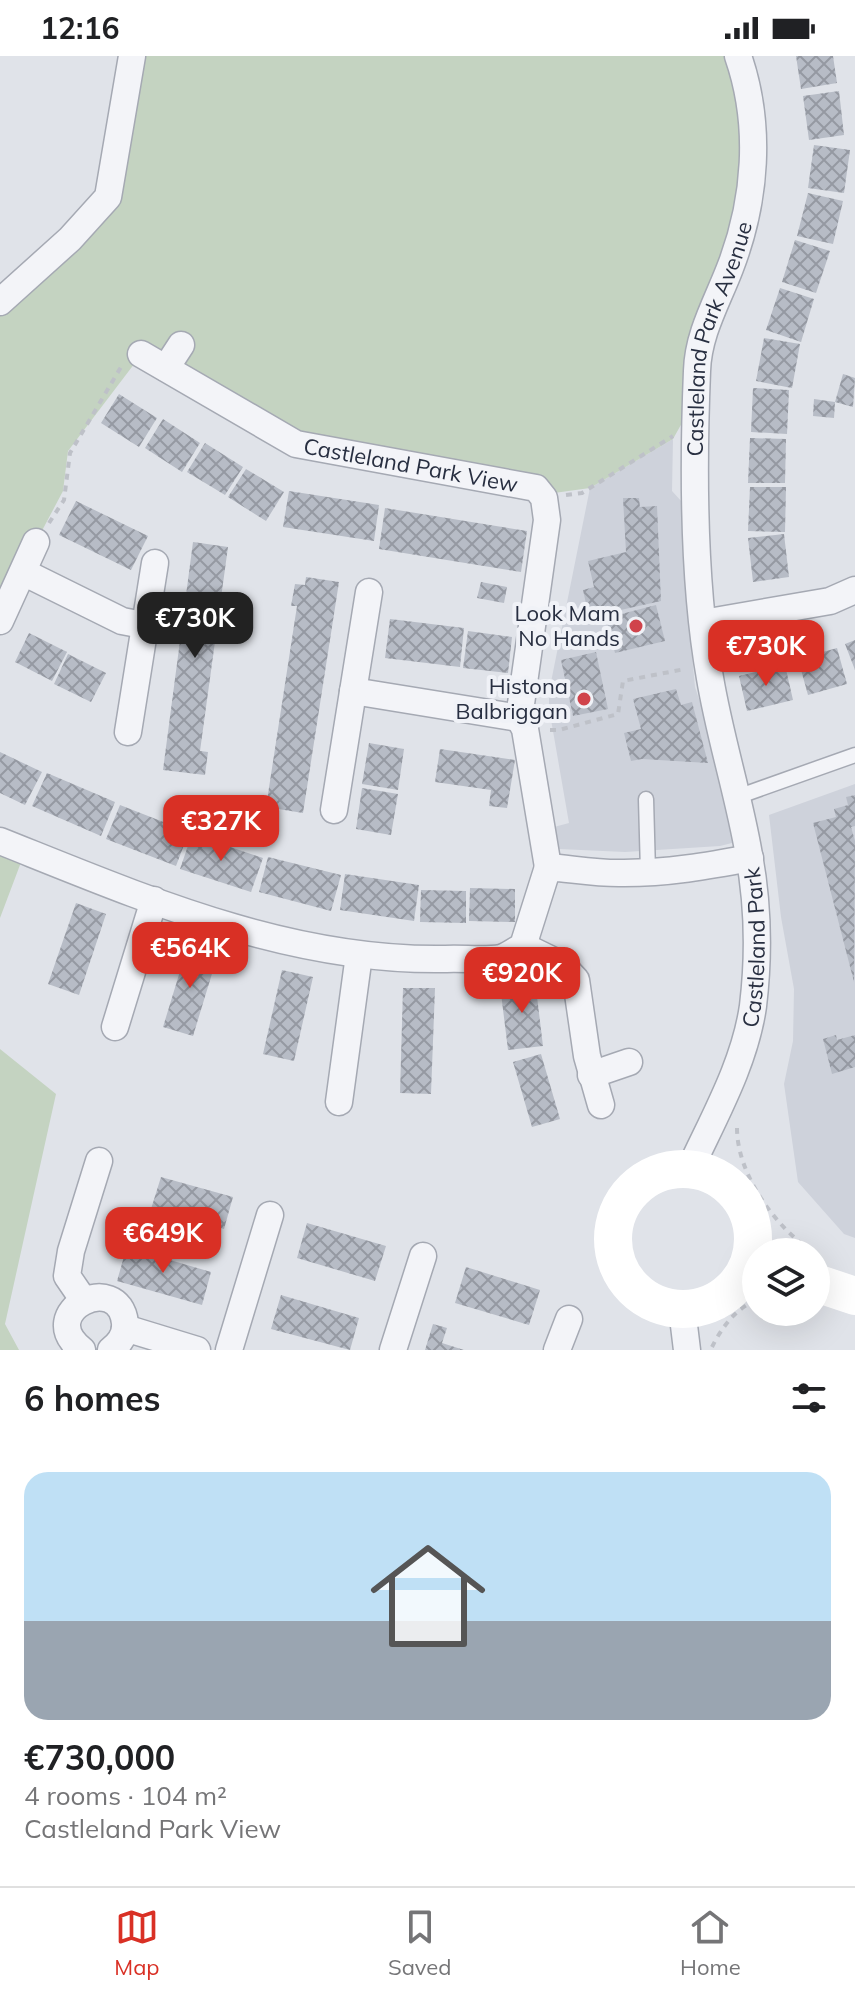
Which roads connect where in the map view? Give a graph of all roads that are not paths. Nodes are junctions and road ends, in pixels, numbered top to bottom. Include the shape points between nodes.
1 (132, 56) edge
2 (738, 56) edge
3 (0, 302) edge
4 (181, 345) dead end
5 (141, 354) road end
6 (166, 368) junction
7 (36, 542) road end
8 (155, 563) dead end
9 (23, 572) junction
10 (855, 590) edge
11 (369, 592) dead end
12 (0, 621) edge
13 (703, 623) junction
14 (143, 625) junction
15 (353, 691) junction
16 (522, 724) junction
17 (128, 732) dead end
18 (855, 755) edge
19 (737, 797) junction
20 (646, 799) dead end
21 (334, 810) dead end
22 (0, 841) edge
23 (750, 858) junction
24 (548, 867) junction
25 (648, 872) junction
26 (154, 900) junction
27 (523, 946) junction
28 (359, 955) junction
29 (115, 1027) dead end
30 (629, 1062) dead end
31 (591, 1075) junction
32 (339, 1102) dead end
33 (601, 1105) dead end
34 (99, 1161) dead end
35 (690, 1169) junction
36 (270, 1215) dead end
37 (753, 1238) edge
38 (423, 1256) dead end
39 (742, 1277) edge
40 (830, 1288) edge
41 (855, 1296) edge
42 (79, 1302) junction
43 (682, 1309) junction
44 (569, 1319) dead end
45 (125, 1328) junction
46 (82, 1350) edge
47 (111, 1350) edge
48 (197, 1350) edge
49 (229, 1350) edge
50 (393, 1350) edge
51 (557, 1350) edge
52 (687, 1350) edge

1 - 3 street via 108,197
2 - 13 street, Castleland Park Avenue via 749,87 750,203 697,358 694,435
4 - 6 street
5 - 6 street, Castleland Park View
6 - 16 street, Castleland Park View via 296,444 536,488 544,498 547,520
7 - 9 street
8 - 14 street
9 - 12 street
9 - 14 street via 122,621
10 - 13 street via 830,601
11 - 15 street
13 - 19 street, Castleland Park
14 - 17 street
15 - 16 street
15 - 21 street
16 - 24 street, Castleland Park View
18 - 19 lane
19 - 23 street, Castleland Park
20 - 25 lane
22 - 26 street
23 - 25 street
23 - 35 street, Castleland Park via 758,948 752,1009 736,1068
24 - 25 street
24 - 27 street, Castleland Park View
26 - 28 street via 253,934
26 - 29 street
27 - 28 street via 503,957
27 - 31 street via 562,965 576,980
28 - 32 street
30 - 31 street
31 - 33 street
34 - 42 street via 67,1276
35 - 37 street via 733,1189 747,1209
35 - 43 street via 647,1178 630,1192 613,1234 624,1277 640,1294
36 - 49 street
38 - 50 street
39 - 43 street via 726,1294
40 - 41 street
42 - 45 street via 97,1297 114,1303
42 - 46 street via 68,1327
43 - 52 street
44 - 51 street
45 - 47 street
45 - 48 street

